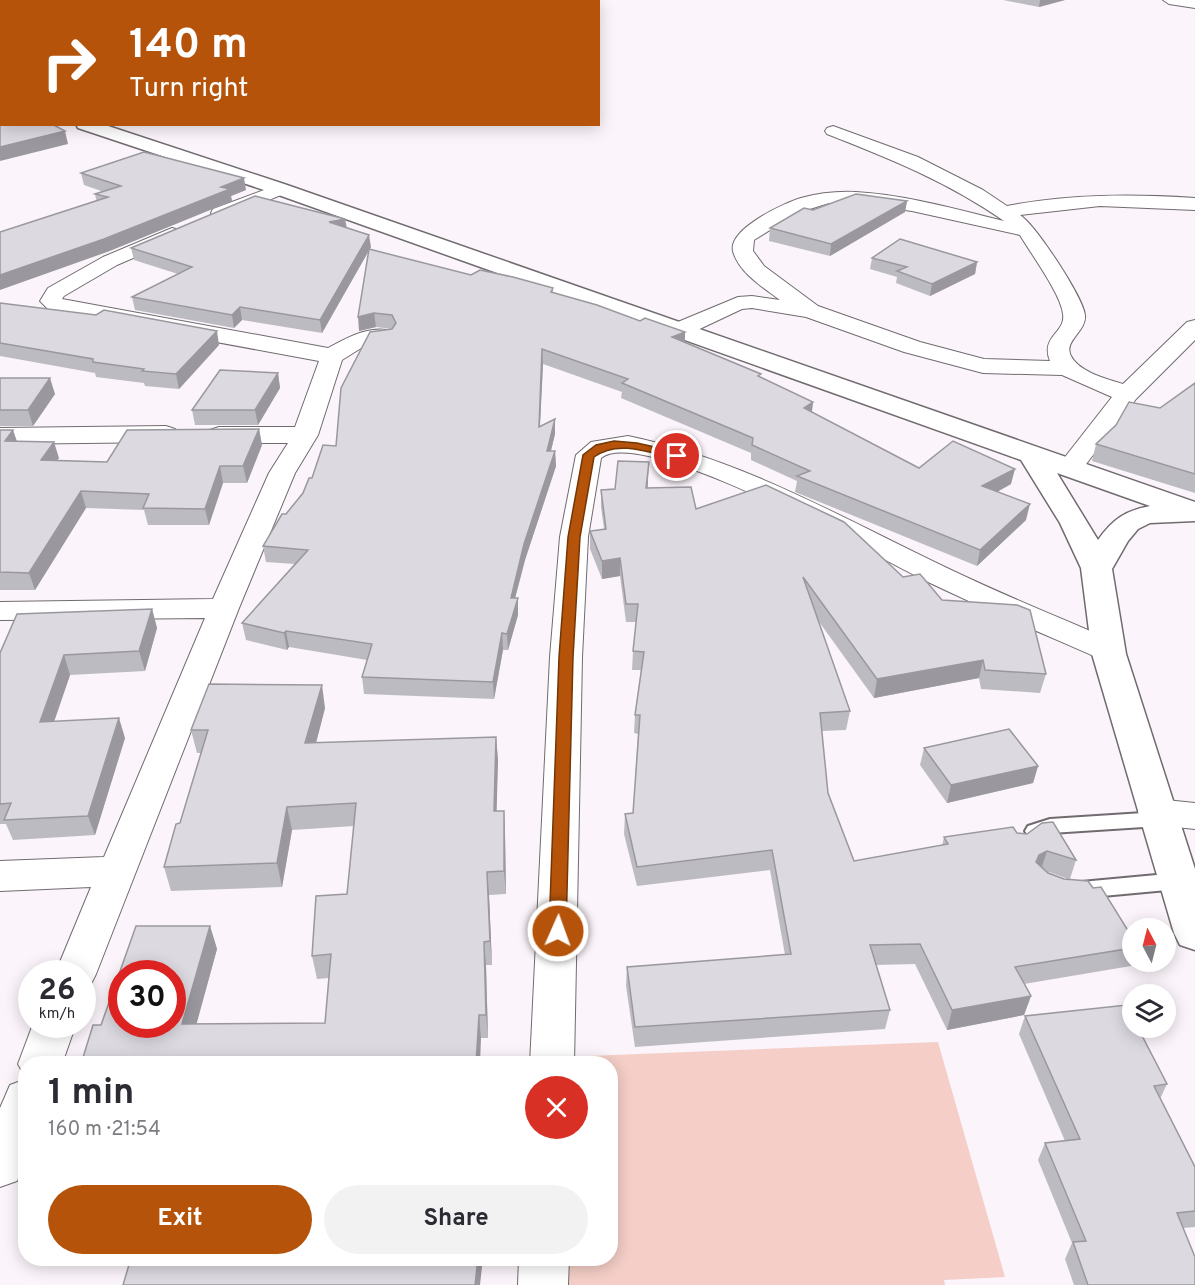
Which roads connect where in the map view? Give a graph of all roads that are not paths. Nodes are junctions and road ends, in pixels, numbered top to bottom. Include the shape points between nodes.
1 (1169, 0) edge
2 (1195, 4) edge
3 (90, 126) edge
4 (833, 131) dead end
5 (280, 189) junction
6 (1195, 204) edge
7 (1005, 212) junction
8 (1028, 232) junction
9 (810, 311) junction
10 (1195, 327) edge
11 (681, 329) junction
12 (385, 336) edge
13 (332, 356) junction
14 (1067, 368) junction
15 (1127, 394) junction
16 (305, 435) junction
17 (0, 436) edge
18 (1030, 453) junction
19 (1071, 466) junction
20 (1195, 512) edge
21 (1096, 569) junction
22 (224, 608) junction
23 (0, 611) edge
24 (1107, 650) junction
25 (1157, 815) junction
26 (1195, 816) edge
27 (1019, 845) edge
28 (116, 872) junction
29 (0, 876) edge
30 (1178, 881) junction
31 (1057, 889) edge
32 (1195, 933) edge
33 (81, 960) edge
34 (49, 1038) edge
35 (42, 1056) edge
36 (552, 1056) edge
37 (18, 1119) edge
38 (0, 1165) edge
39 (544, 1266) edge
40 (543, 1285) edge

1 - 2 street
3 - 5 main road
4 - 7 street via 912,161
5 - 11 main road
5 - 13 street via 110,261 55,292 51,301 59,307 148,325
6 - 7 street via 1080,200
7 - 8 street
8 - 9 street via 868,199 808,201 751,233 743,240 742,250 747,262
8 - 14 street via 1074,314 1073,326 1056,346 1057,357
9 - 11 street via 738,303
9 - 14 street via 947,358 1006,368
10 - 15 street
11 - 18 main road
12 - 13 street via 360,339
13 - 16 street
14 - 15 street
15 - 19 street
16 - 17 street
16 - 22 street via 282,473
18 - 19 main road
18 - 21 main road via 1064,505
19 - 20 main road
20 - 21 main road via 1147,514 1131,519 1119,530
21 - 24 main road
22 - 23 street
22 - 28 street
24 - 25 main road
24 - 36 street via 937,575 775,494 700,463 637,446 600,447 589,455 574,537 566,657
25 - 26 street
25 - 27 lane via 1050,826 1031,832
25 - 30 main road
28 - 29 street
28 - 33 street
30 - 31 lane via 1078,891
30 - 32 main road
34 - 35 street
37 - 38 street
39 - 40 street

